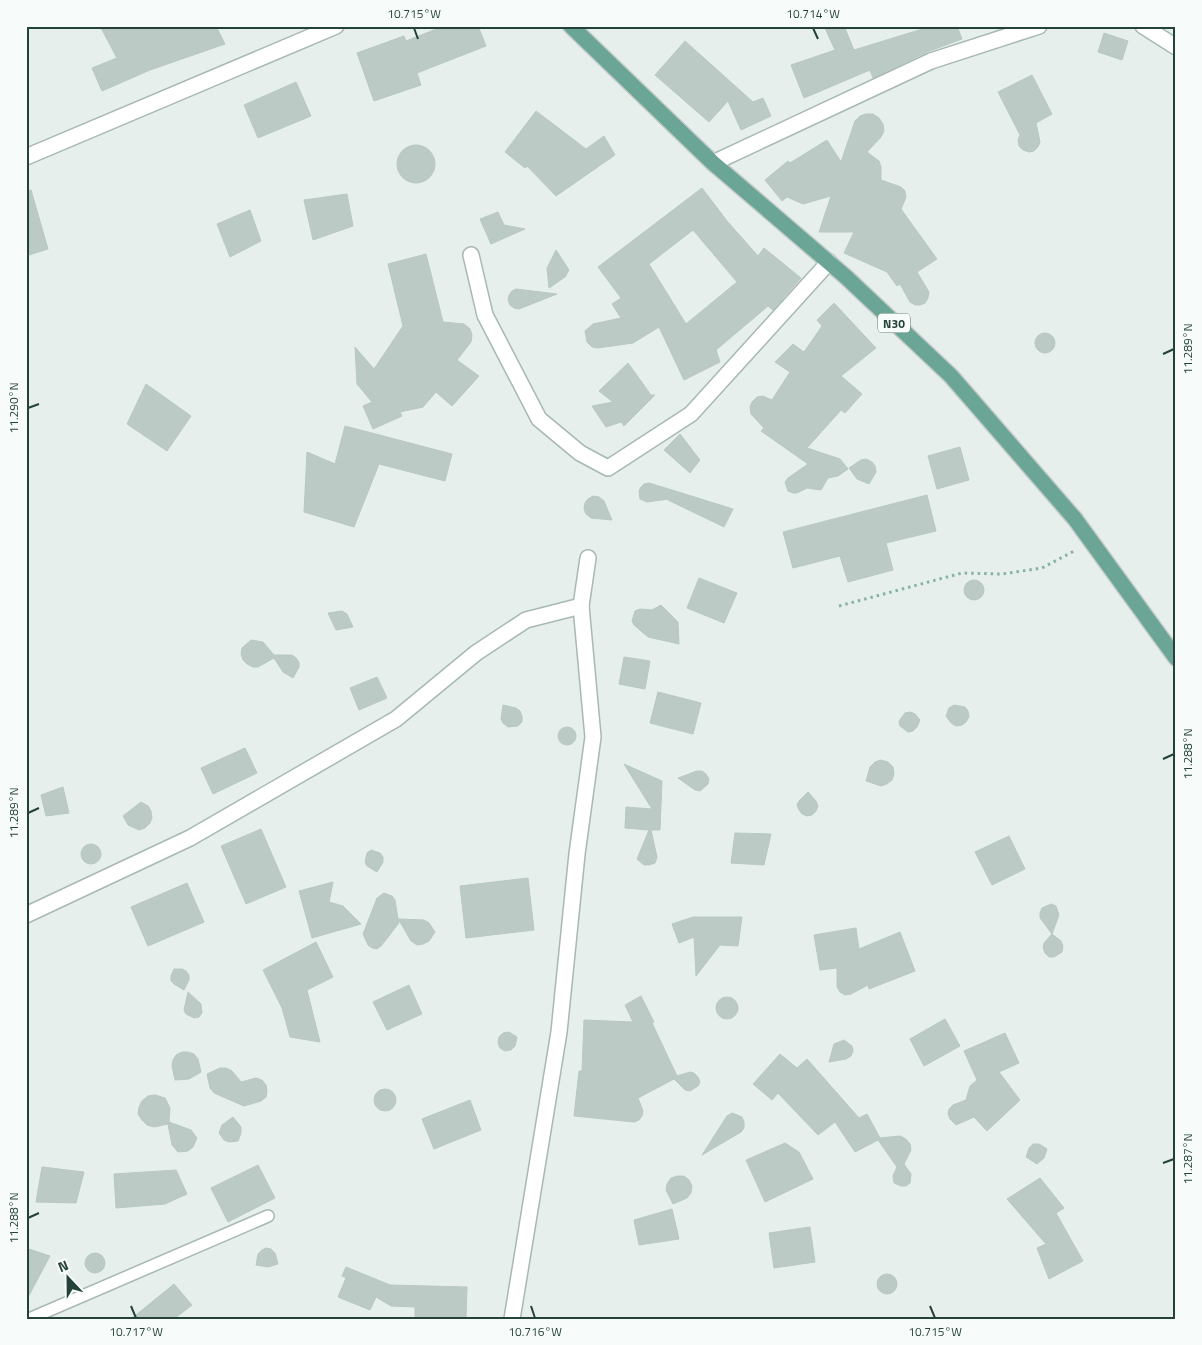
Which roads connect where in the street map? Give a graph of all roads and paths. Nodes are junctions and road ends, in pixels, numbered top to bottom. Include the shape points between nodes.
1 (336, 26) edge
2 (571, 26) edge
3 (1039, 26) edge
4 (1143, 26) edge
5 (1176, 47) edge
6 (26, 157) edge
7 (713, 163) junction
8 (471, 255) dead end
9 (829, 262) junction
10 (1092, 542) junction
11 (588, 558) dead end
12 (581, 606) junction
13 (840, 606) dead end
14 (1176, 658) edge
15 (26, 915) edge
16 (268, 1216) dead end
17 (29, 1319) edge
18 (512, 1319) edge

1 - 6 street
2 - 7 main road, N30
3 - 7 street via 931,61
4 - 5 street
7 - 9 main road, N30
8 - 9 street via 485,315 539,419 580,453 608,468 691,414
9 - 10 main road, N30 via 951,376
10 - 13 path via 1042,568 1002,574 962,573
10 - 14 main road, N30
11 - 12 street
12 - 15 street via 526,620 476,653 396,719 190,838
12 - 18 street via 593,737 559,1032
16 - 17 lane

